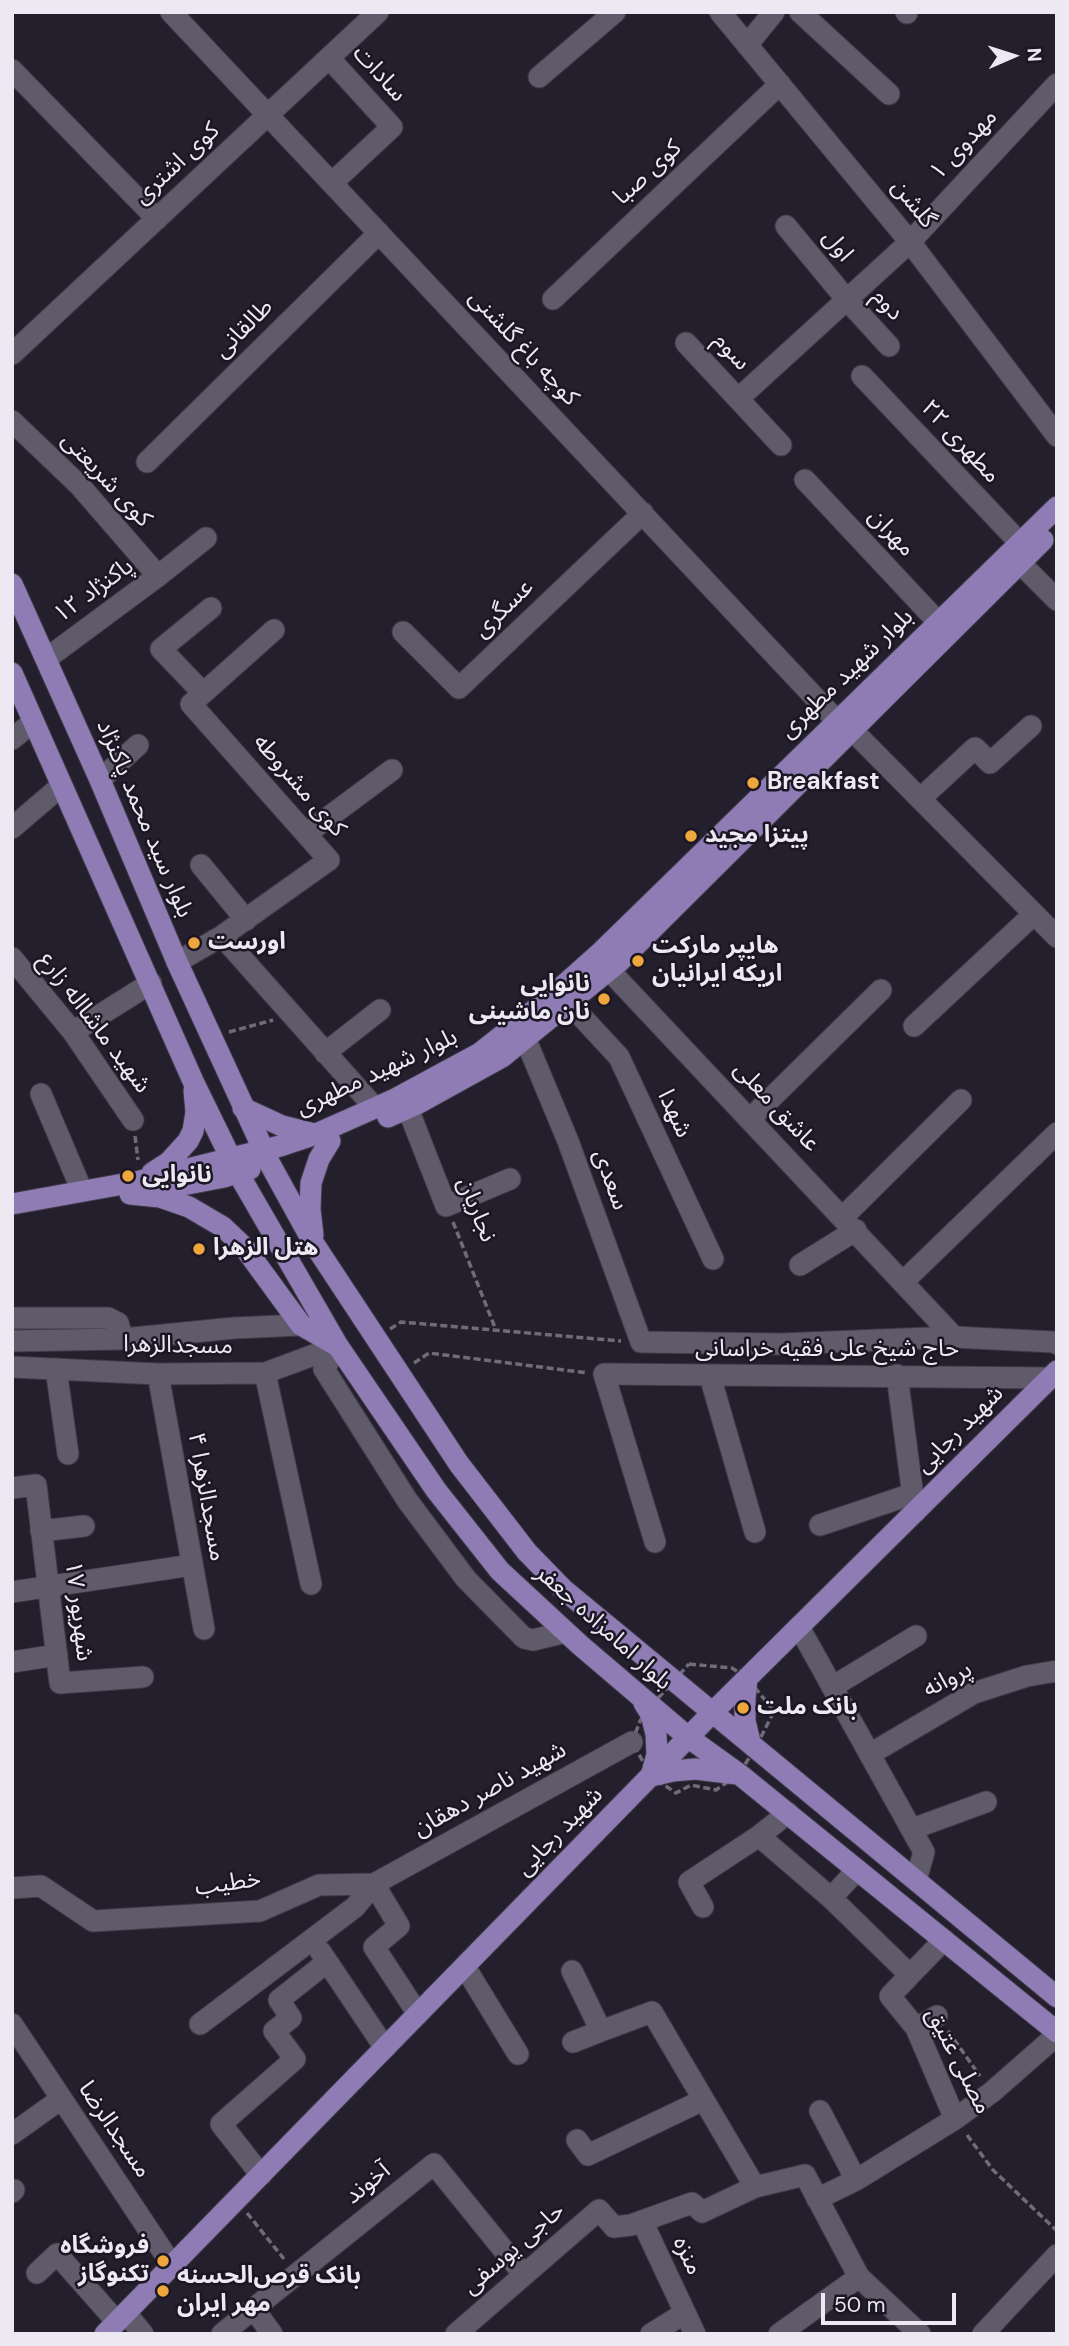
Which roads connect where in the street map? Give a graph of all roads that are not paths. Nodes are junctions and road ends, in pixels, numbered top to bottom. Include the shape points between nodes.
1 (171, 12) edge
2 (378, 12) edge
3 (615, 12) edge
4 (720, 12) edge
5 (774, 12) edge
6 (800, 12) edge
7 (747, 44) junction
8 (329, 58) junction
9 (12, 70) edge
10 (539, 77) dead end
11 (780, 84) junction
12 (1057, 84) edge
13 (889, 94) dead end
14 (268, 115) junction
15 (332, 183) junction
16 (157, 219) junction
17 (786, 226) dead end
18 (379, 233) junction
19 (910, 242) junction
20 (553, 299) dead end
21 (846, 300) junction
22 (686, 343) dead end
23 (889, 346) dead end
24 (15, 348) edge
25 (862, 376) dead end
26 (739, 398) junction
27 (12, 421) edge
28 (1057, 436) edge
29 (781, 445) dead end
30 (146, 462) dead end
31 (805, 480) dead end
32 (1057, 507) edge
33 (643, 513) junction
34 (1057, 527) edge
35 (206, 538) dead end
36 (1020, 553) junction
37 (158, 576) junction
38 (12, 584) edge
39 (1057, 600) edge
40 (211, 608) dead end
41 (938, 622) junction
42 (274, 630) dead end
43 (403, 632) dead end
44 (46, 659) junction
45 (12, 673) edge
46 (197, 698) junction
47 (33, 722) junction
48 (845, 725) junction
49 (1031, 726) dead end
50 (78, 730) junction
51 (12, 739) edge
52 (138, 745) dead end
53 (45, 749) junction
54 (392, 770) dead end
55 (100, 780) junction
56 (61, 786) junction
57 (920, 799) junction
58 (12, 828) edge
59 (306, 834) junction
60 (201, 865) dead end
61 (1034, 914) junction
62 (246, 920) junction
63 (222, 936) junction
64 (1057, 937) edge
65 (12, 958) edge
66 (177, 962) junction
67 (609, 970) junction
68 (151, 983) junction
69 (881, 990) dead end
70 (569, 1003) junction
71 (380, 1010) dead end
72 (914, 1026) dead end
73 (73, 1032) junction
74 (524, 1038) junction
75 (325, 1053) junction
76 (193, 1081) junction
77 (41, 1094) dead end
78 (961, 1100) dead end
79 (243, 1108) junction
80 (375, 1108) junction
81 (408, 1109) junction
82 (750, 1119) junction
83 (134, 1120) road end
84 (1057, 1133) edge
85 (323, 1137) junction
86 (267, 1158) junction
87 (234, 1166) junction
88 (510, 1179) dead end
89 (135, 1187) junction
90 (82, 1191) junction
91 (12, 1204) edge
92 (12, 1217) edge
93 (850, 1224) junction
94 (314, 1244) junction
95 (713, 1259) dead end
96 (800, 1265) dead end
97 (904, 1281) junction
98 (12, 1318) edge
99 (301, 1325) junction
100 (954, 1337) junction
101 (123, 1339) junction
102 (12, 1341) edge
103 (641, 1342) joint
104 (1057, 1345) edge
105 (338, 1346) junction
106 (12, 1367) edge
107 (56, 1370) junction
108 (265, 1373) junction
109 (158, 1374) junction
110 (897, 1375) junction
111 (1054, 1375) edge
112 (710, 1376) junction
113 (68, 1454) dead end
114 (12, 1488) edge
115 (913, 1503) junction
116 (820, 1525) dead end
117 (84, 1526) dead end
118 (41, 1531) junction
119 (755, 1532) dead end
120 (655, 1542) dead end
121 (192, 1565) junction
122 (311, 1584) dead end
123 (48, 1588) junction
124 (12, 1592) edge
125 (799, 1626) junction
126 (204, 1629) dead end
127 (566, 1632) junction
128 (916, 1636) dead end
129 (57, 1656) junction
130 (12, 1661) edge
131 (1057, 1671) edge
132 (143, 1677) dead end
133 (747, 1678) junction
134 (832, 1686) junction
135 (685, 1688) junction
136 (639, 1696) junction
137 (713, 1712) junction
138 (689, 1738) junction
139 (632, 1742) dead end
140 (750, 1742) junction
141 (870, 1754) junction
142 (777, 1765) junction
143 (739, 1774) junction
144 (652, 1776) junction
145 (758, 1789) junction
146 (986, 1802) dead end
147 (788, 1813) junction
148 (912, 1829) junction
149 (759, 1836) junction
150 (857, 1870) junction
151 (916, 1880) junction
152 (374, 1884) junction
153 (12, 1888) edge
154 (831, 1898) junction
155 (703, 1907) dead end
156 (944, 1940) junction
157 (313, 1941) junction
158 (327, 1962) junction
159 (465, 1966) junction
160 (572, 1971) dead end
161 (911, 1975) junction
162 (1057, 1997) edge
163 (418, 2014) junction
164 (937, 2016) road end
165 (12, 2024) edge
166 (200, 2024) dead end
167 (916, 2028) junction
168 (601, 2031) junction
169 (1057, 2033) edge
170 (573, 2042) dead end
171 (386, 2048) junction
172 (518, 2054) dead end
173 (61, 2099) junction
174 (704, 2100) junction
175 (820, 2111) dead end
176 (955, 2119) junction
177 (12, 2134) edge
178 (577, 2140) dead end
179 (261, 2175) junction
180 (856, 2180) junction
181 (755, 2187) junction
182 (817, 2199) junction
183 (642, 2221) junction
184 (1057, 2255) edge
185 (172, 2265) junction
186 (37, 2273) dead end
187 (524, 2275) junction
188 (859, 2277) junction
189 (254, 2309) junction
190 (685, 2313) junction
191 (116, 2323) edge
192 (143, 2334) edge
193 (222, 2334) edge
194 (272, 2334) edge
195 (456, 2334) edge
196 (651, 2334) edge
197 (695, 2334) edge
198 (779, 2334) edge
199 (920, 2334) edge
200 (983, 2334) edge

1 - 14 street, کوچه باغ گلشنی
2 - 8 street, کوی اشتری
3 - 10 street
4 - 7 street, گلشن
5 - 7 street
6 - 13 street
7 - 11 street, گلشن
8 - 14 street, کوی اشتری
8 - 15 street, سادات via 392,127
9 - 16 street
11 - 19 street, گلشن
11 - 20 street, کوی صبا
12 - 19 street, مهدوی ۱
14 - 15 street, کوچه باغ گلشنی
14 - 16 street, کوی اشتری
15 - 18 street, کوچه باغ گلشنی
16 - 24 street, کوی اشتری
17 - 21 street, اول
18 - 30 street, طالقانی
18 - 33 street, کوچه باغ گلشنی
19 - 21 street, مهدوی ۱
19 - 28 street, گلشن
21 - 23 street, دوم
21 - 26 street, مهدوی ۱
22 - 26 street, سوم
25 - 36 street, مطهری ۲۲
26 - 29 street, سوم
27 - 37 street, کوی شریعتی via 80,486
31 - 41 street, مهران
32 - 36 main road, بلوار شهید مطهری
33 - 43 street, عسگری via 459,688
33 - 48 street, کوچه باغ گلشنی
34 - 36 main road, بلوار شهید مطهری
35 - 37 street, پاکنژاد ۱۲
36 - 39 street, مطهری ۲۲
36 - 41 main road, بلوار شهید مطهری
36 - 48 main road, بلوار شهید مطهری
37 - 44 street, پاکنژاد ۱۲
38 - 44 main road, بلوار سید محمد پاکنژاد
40 - 46 street, کوی مشروطه via 161,649
41 - 48 main road, بلوار شهید مطهری
42 - 46 street
44 - 50 main road, بلوار سید محمد پاکنژاد
45 - 47 main road
46 - 59 street, کوی مشروطه
47 - 51 street
47 - 53 main road
48 - 57 street
48 - 67 main road, بلوار شهید مطهری
48 - 80 main road, بلوار شهید مطهری via 547,1000 480,1053
49 - 57 street via 990,763 975,748
50 - 53 main road
50 - 55 main road, بلوار سید محمد پاکنژاد
52 - 55 street
53 - 56 main road
54 - 59 street
55 - 66 main road, بلوار سید محمد پاکنژاد
56 - 58 street
56 - 68 main road
57 - 61 street
59 - 62 street, کوی مشروطه via 329,860
60 - 62 street
61 - 64 street
61 - 72 street
62 - 63 street, کوی مشروطه
63 - 66 street, کوی مشروطه
63 - 75 street
65 - 73 street, شهید ماشااله زارع
66 - 79 main road, بلوار سید محمد پاکنژاد
67 - 70 main road, بلوار شهید مطهری
67 - 82 street, عاشق معلی
68 - 73 street
68 - 76 main road
69 - 82 street
70 - 74 main road, بلوار شهید مطهری
70 - 95 street, شهدا via 619,1057
71 - 75 street
73 - 83 street, شهید ماشااله زارع
74 - 81 main road, بلوار شهید مطهری via 502,1056
74 - 103 street, سعدی via 568,1141
75 - 80 street
76 - 87 main road
76 - 89 main road via 196,1112 188,1141
77 - 90 street
78 - 93 street
79 - 85 main road via 282,1126
79 - 86 main road, بلوار سید محمد پاکنژاد
80 - 85 main road, بلوار شهید مطهری
81 - 85 main road, بلوار شهید مطهری
81 - 88 street, نجاریان via 446,1206
82 - 93 street, عاشق معلی
84 - 97 street
85 - 86 main road, بلوار شهید مطهری
85 - 94 main road via 310,1183
86 - 87 main road, بلوار شهید مطهری
86 - 94 main road, بلوار امامزاده جعفر
87 - 89 main road, بلوار شهید مطهری
87 - 105 main road, بلوار امامزاده جعفر
89 - 90 main road, بلوار شهید مطهری
89 - 92 main road, بلوار شهید مطهری
89 - 99 main road via 189,1207 223,1227 244,1247
90 - 91 main road, بلوار شهید مطهری
93 - 96 street
93 - 97 street, عاشق معلی
94 - 135 main road, بلوار امامزاده جعفر via 459,1464 527,1552 563,1589
97 - 100 street, عاشق معلی
98 - 101 street via 108,1318 117,1323
99 - 101 street
99 - 105 main road
100 - 103 street, حاج شیخ علی فقیه خراسانی via 780,1344
100 - 104 street, حاج شیخ علی فقیه خراسانی
101 - 102 street
105 - 108 street, مسجدالزهرا
105 - 127 main road, بلوار امامزاده جعفر via 468,1531 500,1570
105 - 127 street via 324,1370 407,1500 466,1579 524,1638
106 - 107 street, مسجدالزهرا
107 - 109 street, مسجدالزهرا
107 - 113 street
108 - 109 street, مسجدالزهرا
108 - 122 street
109 - 121 street, مسجدالزهرا ۴
110 - 111 street, حاج شیخ علی فقیه خراسانی
110 - 112 street, حاج شیخ علی فقیه خراسانی
110 - 115 street
111 - 115 main road, شهید رجایی
112 - 119 street
112 - 120 street, حاج شیخ علی فقیه خراسانی via 604,1374
114 - 118 street, ۱۷ شهریور via 36,1485
115 - 116 street
115 - 125 main road, شهید رجایی
117 - 118 street
118 - 123 street, ۱۷ شهریور
121 - 123 street
121 - 126 street, مسجدالزهرا ۴
123 - 124 street
123 - 129 street, ۱۷ شهریور
125 - 133 main road, شهید رجایی
125 - 134 street
127 - 136 main road, بلوار امامزاده جعفر
128 - 134 street
129 - 130 street
129 - 132 street, ۱۷ شهریور via 60,1683
131 - 141 street, پروانه via 974,1693
133 - 135 main road via 707,1692
133 - 137 main road, شهید رجایی
133 - 140 main road
134 - 141 street
135 - 137 main road, بلوار امامزاده جعفر
136 - 138 main road, بلوار امامزاده جعفر
136 - 144 main road via 651,1714 656,1734
137 - 138 main road, شهید رجایی
137 - 140 main road, بلوار امامزاده جعفر
138 - 143 main road, بلوار امامزاده جعفر
138 - 144 main road, شهید رجایی
139 - 152 street, شهید ناصر دهقان
140 - 142 main road, بلوار امامزاده جعفر
141 - 148 street
142 - 145 main road via 766,1762 756,1769
142 - 151 main road, بلوار امامزاده جعفر
143 - 144 main road via 695,1769
143 - 145 main road, بلوار امامزاده جعفر
144 - 159 main road, شهید رجایی
145 - 147 main road, بلوار امامزاده جعفر
146 - 148 street
147 - 149 street
147 - 150 main road, بلوار امامزاده جعفر
148 - 151 street via 924,1852
149 - 154 street
149 - 155 street via 689,1882
150 - 154 street
150 - 156 main road, بلوار امامزاده جعفر
151 - 162 main road, بلوار امامزاده جعفر
152 - 153 street, خطیب via 319,1885 260,1911 93,1921 41,1886
152 - 157 street via 355,1908
152 - 163 street via 398,1926 374,1947
154 - 161 street
156 - 161 street
156 - 169 main road, بلوار امامزاده جعفر
157 - 158 street
157 - 166 street
158 - 171 street
158 - 179 street via 279,2000 292,2018 274,2031 295,2059 220,2124
159 - 163 main road, شهید رجایی
159 - 172 street
160 - 168 street
161 - 167 street, مصلی عتیق via 890,1996
163 - 171 main road, شهید رجایی
164 - 167 street
165 - 173 street, مسجدالرضا
167 - 176 street, مصلی عتیق
168 - 170 street
168 - 174 street via 652,2012
169 - 176 street
171 - 179 main road, شهید رجایی
173 - 177 street
173 - 185 street, مسجدالرضا
174 - 178 street via 588,2155
174 - 181 street
175 - 180 street
176 - 180 street
179 - 185 main road, شهید رجایی
180 - 182 street
181 - 182 street, حاجی یوسفی via 805,2175
181 - 183 street, حاجی یوسفی via 702,2212 692,2203
182 - 188 street, حاجی یوسفی
183 - 187 street, حاجی یوسفی via 614,2227 599,2210
183 - 190 street, منزه
184 - 200 street via 1001,2302
185 - 191 main road, شهید رجایی
186 - 191 street via 57,2254
187 - 189 street, آخوند via 434,2164
187 - 195 street, حاجی یوسفی
188 - 198 street
188 - 199 street, حاجی یوسفی
189 - 193 street, آخوند
189 - 194 street
190 - 196 street
190 - 197 street, منزه
191 - 192 street

